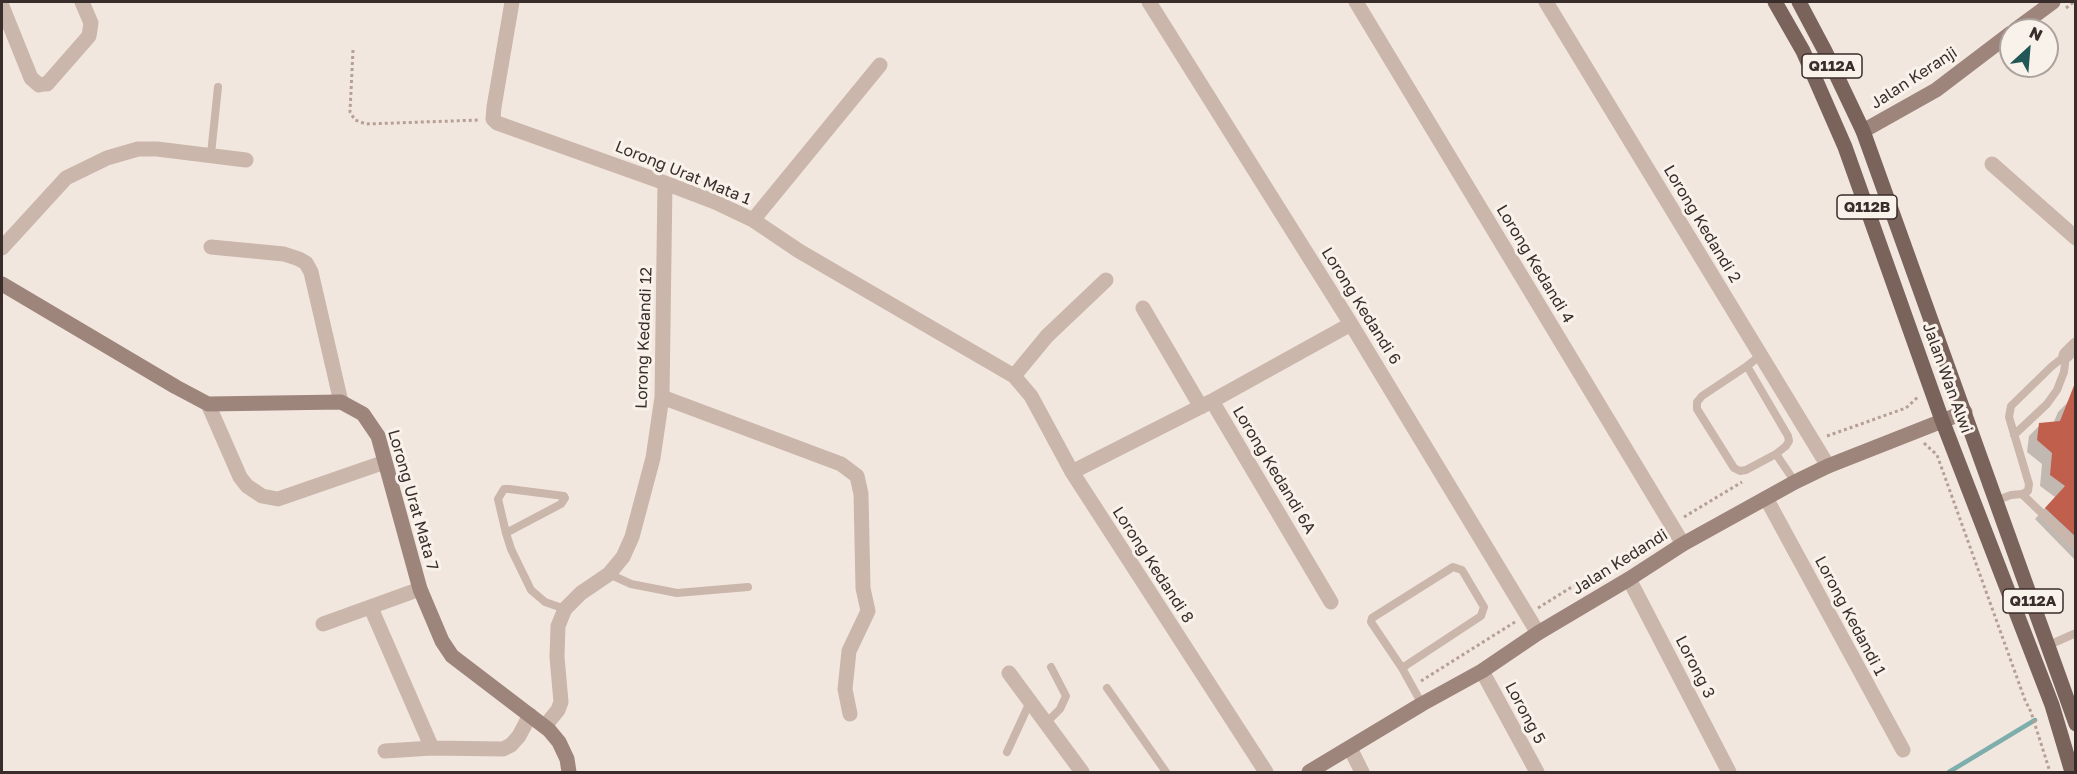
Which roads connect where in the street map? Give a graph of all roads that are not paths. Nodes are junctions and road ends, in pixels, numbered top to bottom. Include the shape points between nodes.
1 (82, 2) edge
2 (512, 2) edge
3 (1149, 2) edge
4 (1356, 2) edge
5 (1546, 2) edge
6 (1775, 2) edge
7 (1799, 2) edge
8 (2053, 2) edge
9 (2, 6) edge
10 (2031, 18) edge
11 (1999, 42) edge
12 (880, 65) dead end
13 (218, 87) dead end
14 (1863, 131) junction
15 (211, 154) junction
16 (246, 160) dead end
17 (1992, 164) dead end
18 (665, 183) junction
19 (753, 220) junction
20 (2076, 238) edge
21 (211, 247) dead end
22 (2, 248) edge
23 (1106, 280) dead end
24 (2, 284) edge
25 (1143, 308) dead end
26 (1351, 324) junction
27 (2071, 350) edge
28 (1761, 355) junction
29 (1747, 366) junction
30 (1014, 376) junction
31 (662, 398) junction
32 (341, 402) junction
33 (208, 404) junction
34 (1206, 404) junction
35 (1965, 412) junction
36 (1942, 420) junction
37 (2014, 435) junction
38 (1776, 454) junction
39 (385, 462) junction
40 (1828, 466) junction
41 (1072, 472) junction
42 (1795, 482) junction
43 (2022, 494) junction
44 (1766, 498) junction
45 (1995, 501) junction
46 (507, 533) junction
47 (1683, 544) junction
48 (2076, 546) edge
49 (609, 574) junction
50 (1629, 579) junction
51 (748, 587) dead end
52 (420, 589) junction
53 (1331, 602) dead end
54 (371, 608) junction
55 (565, 609) junction
56 (323, 624) dead end
57 (1538, 633) junction
58 (2076, 633) edge
59 (2049, 645) junction
60 (1051, 667) dead end
61 (1402, 668) junction
62 (1482, 671) junction
63 (1009, 673) dead end
64 (1107, 688) dead end
65 (1030, 702) junction
66 (1422, 704) junction
67 (850, 714) dead end
68 (2072, 714) edge
69 (530, 715) junction
70 (1046, 723) junction
71 (545, 726) junction
72 (432, 748) junction
73 (1350, 748) junction
74 (1903, 750) dead end
75 (385, 751) dead end
76 (1007, 752) dead end
77 (569, 772) edge
78 (1082, 772) edge
79 (1166, 772) edge
80 (1266, 772) edge
81 (1309, 772) edge
82 (1362, 772) edge
83 (1536, 772) edge
84 (1729, 772) edge
85 (2072, 772) edge

1 - 9 street via 92,23 89,36 47,84 39,85 31,78
2 - 18 street, Lorong Urat Mata 1 via 493,119
3 - 26 street, Lorong Kedandi 6
4 - 47 street, Lorong Kedandi 4
5 - 28 street, Lorong Kedandi 2
6 - 36 main road, Jalan Wan Alwi / Q112B via 1803,51 1845,147
7 - 14 main road, Jalan Wan Alwi / Q112A
8 - 10 street
11 - 14 street, Jalan Keranji via 1936,90
12 - 19 street
13 - 15 lane
14 - 35 main road, Jalan Wan Alwi / Q112A
15 - 16 street
15 - 22 street via 138,149 107,158 66,178
17 - 20 street
18 - 19 street, Lorong Urat Mata 1
18 - 31 street, Lorong Kedandi 12
19 - 30 street, Lorong Urat Mata 1 via 799,251
21 - 32 street via 284,254 306,263
23 - 30 street via 1047,336
24 - 33 street
25 - 34 street
26 - 34 street, Lorong Kedandi 6A
26 - 57 street, Lorong Kedandi 6
27 - 37 lane via 2048,404
27 - 37 lane via 2011,406 2009,417
28 - 29 lane
28 - 40 street, Lorong Kedandi 2
29 - 38 lane via 1788,436 1786,446
29 - 38 lane via 1702,396 1697,409 1734,468 1746,470
30 - 41 street, Lorong Kedandi 8 via 1031,396
31 - 49 street, Lorong Kedandi 12 via 653,458 632,537
31 - 67 street via 841,464 857,476 861,494 863,588 868,610 849,651 845,689
32 - 33 street
32 - 39 street, Lorong Urat Mata 7 via 363,414 378,436
33 - 39 street via 240,477 262,496 278,499
34 - 41 street
34 - 53 street, Lorong Kedandi 6A
35 - 36 street, Jalan Kedandi
35 - 45 main road, Jalan Wan Alwi / Q112A
36 - 40 street, Jalan Kedandi
36 - 85 main road, Jalan Wan Alwi / Q112B via 2052,705
37 - 43 lane via 2029,484 2028,491
38 - 42 lane
39 - 52 street, Lorong Urat Mata 7
40 - 42 street, Jalan Kedandi
41 - 80 street, Lorong Kedandi 8
42 - 44 street, Jalan Kedandi
43 - 45 lane
43 - 48 lane
44 - 47 street, Jalan Kedandi
44 - 74 street, Lorong Kedandi 1
45 - 59 main road, Jalan Wan Alwi / Q112A
46 - 46 lane via 498,499 504,489 560,494 565,498 561,504
46 - 55 lane via 531,590 545,602
47 - 50 street, Jalan Kedandi
49 - 51 lane via 631,584 677,592
49 - 55 street, Lorong Kedandi 12
50 - 57 street, Jalan Kedandi
50 - 84 street, Lorong 3
52 - 54 street
52 - 69 street, Lorong Urat Mata 7 via 452,656
54 - 56 street
54 - 72 street
55 - 71 street via 558,626 561,702
57 - 62 street, Jalan Kedandi
58 - 59 lane
59 - 68 main road, Jalan Wan Alwi / Q112A
60 - 70 lane via 1066,696
61 - 61 lane via 1481,616 1484,607 1462,570 1453,567 1372,618
61 - 66 lane
62 - 66 street, Jalan Kedandi
62 - 83 street, Lorong 5
63 - 65 street
64 - 79 lane
65 - 70 street
65 - 76 lane
66 - 73 street, Jalan Kedandi
69 - 71 street, Lorong Urat Mata 7
69 - 72 street via 519,736 503,749
70 - 78 street
71 - 77 street via 560,742
72 - 75 street
73 - 81 street, Jalan Kedandi
73 - 82 street

